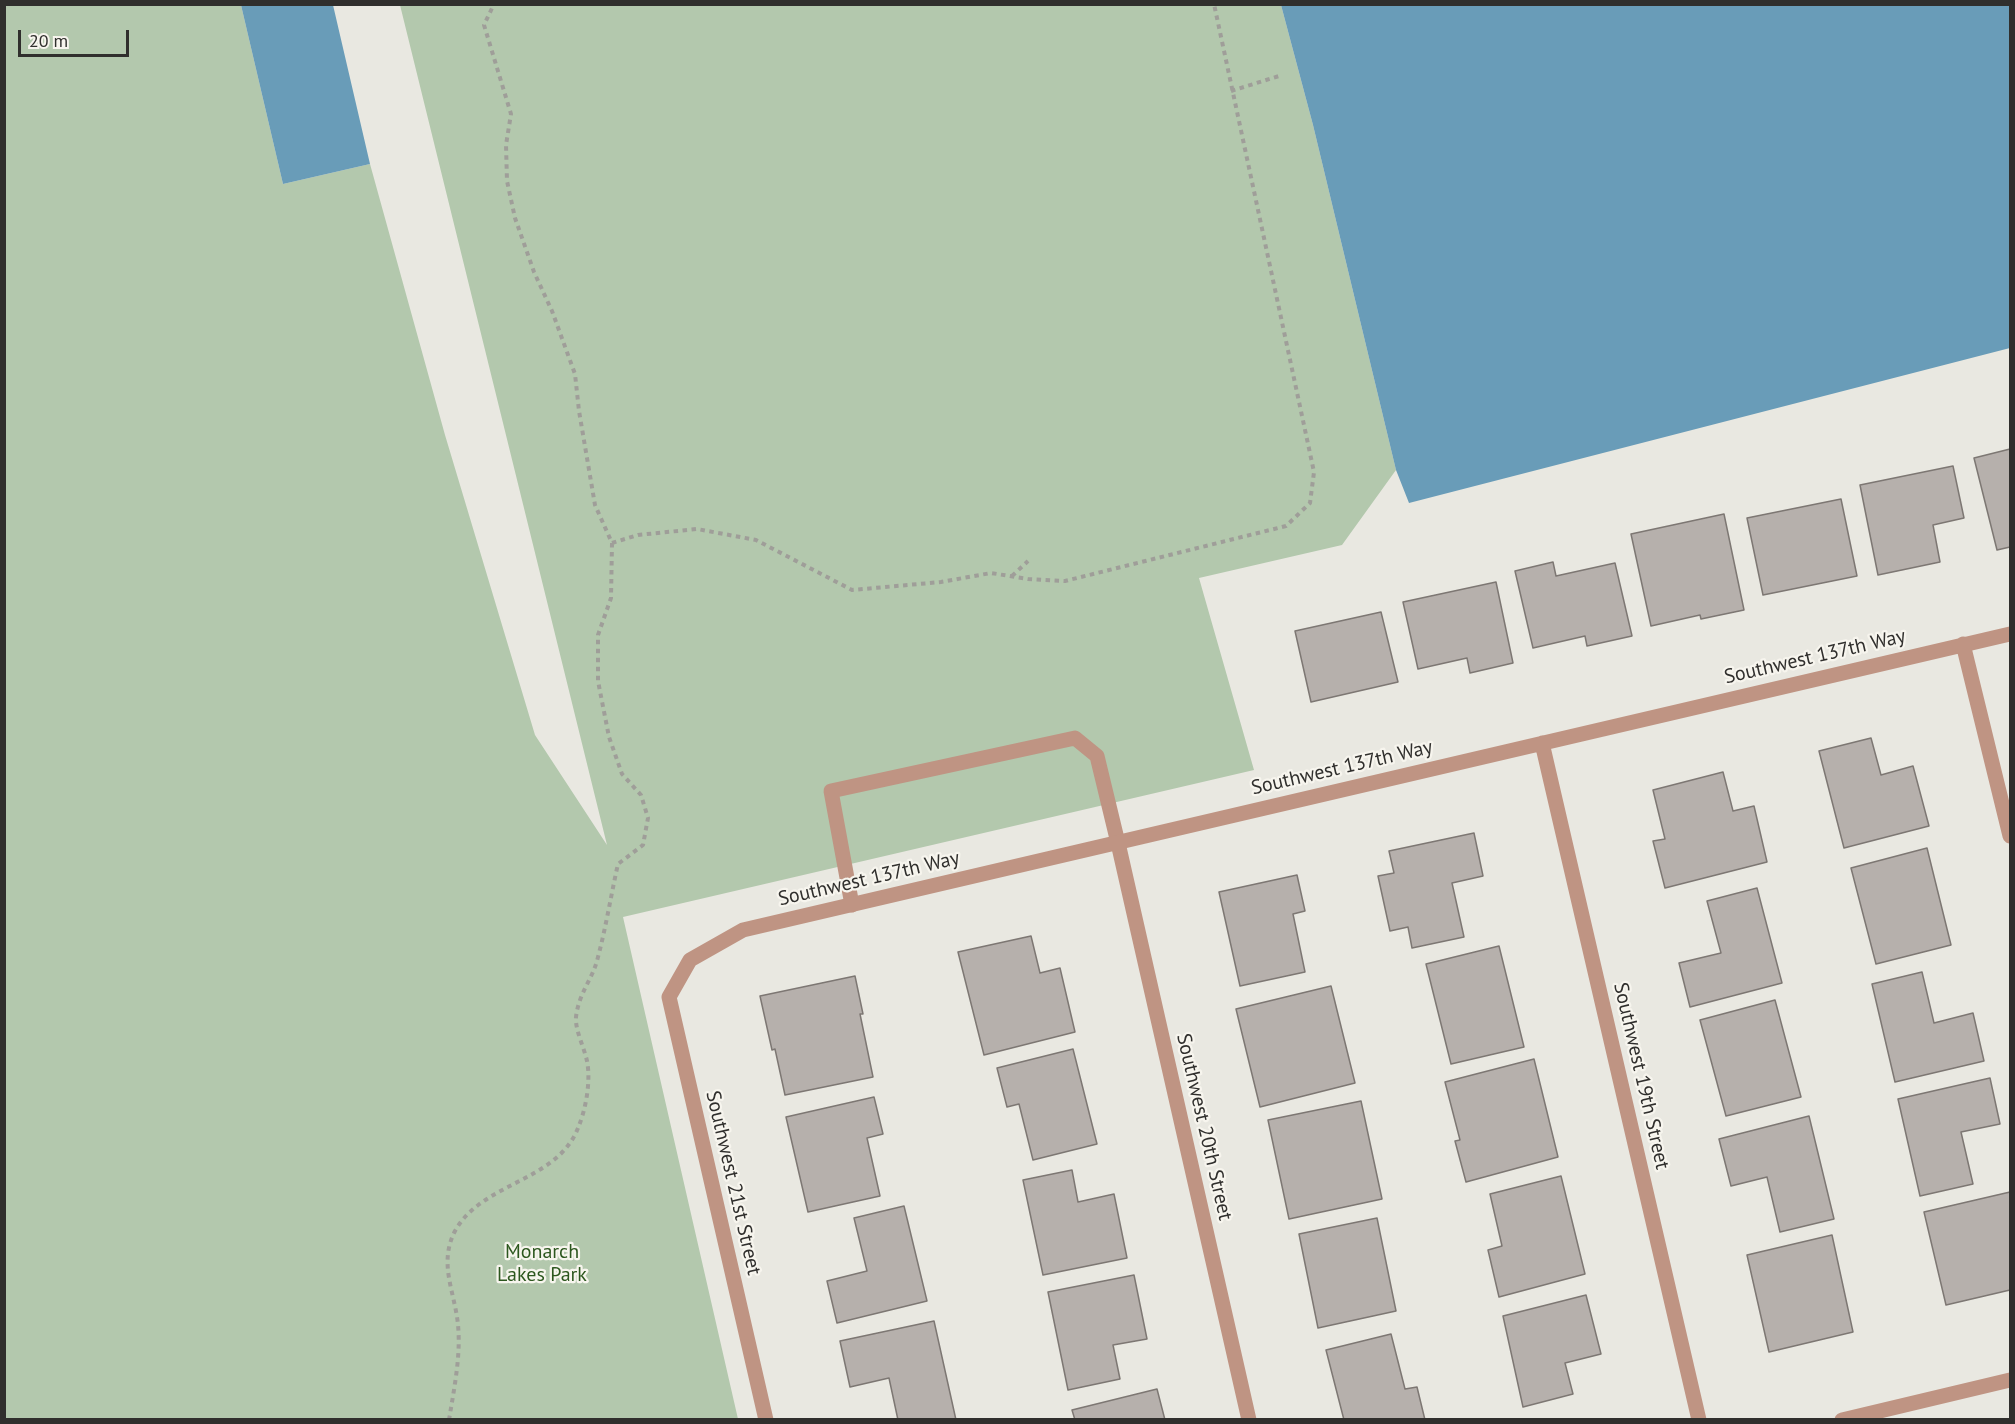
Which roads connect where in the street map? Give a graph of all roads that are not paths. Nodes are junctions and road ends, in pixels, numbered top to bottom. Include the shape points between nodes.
1 (2010, 634) edge
2 (1963, 644) junction
3 (1542, 743) junction
4 (2010, 836) edge
5 (1118, 843) junction
6 (852, 905) junction
7 (690, 960) joint
8 (2010, 1380) edge
9 (766, 1419) edge
10 (1249, 1419) edge
11 (1699, 1419) edge
12 (1842, 1419) edge

1 - 2 street, Southwest 137th Way
2 - 3 street, Southwest 137th Way
2 - 4 street
3 - 5 street, Southwest 137th Way
3 - 11 street, Southwest 19th Street
5 - 6 street, Southwest 137th Way
5 - 6 street, Southwest 20th Street via 1097,756 1075,738 831,791
5 - 10 street, Southwest 20th Street
6 - 7 street, Southwest 137th Way via 743,930
7 - 9 street, Southwest 21st Street via 669,997
8 - 12 street

